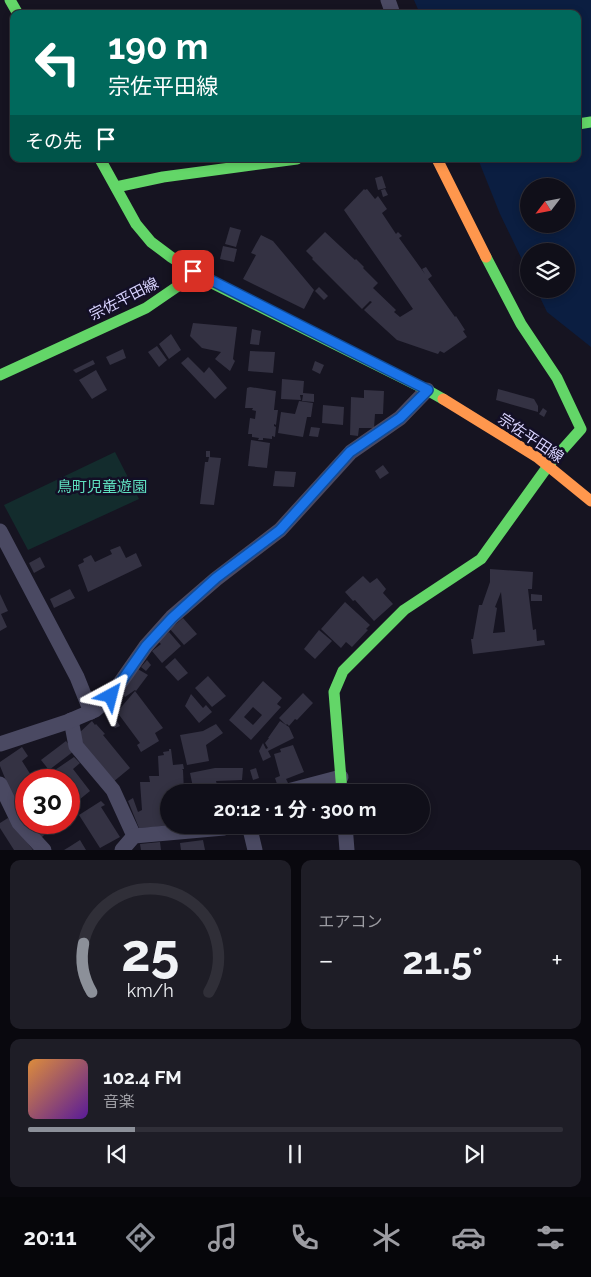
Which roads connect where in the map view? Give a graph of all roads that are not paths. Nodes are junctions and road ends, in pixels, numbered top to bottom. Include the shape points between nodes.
1 (102, 162) edge
2 (275, 162) edge
3 (438, 162) edge
4 (116, 186) junction
5 (193, 271) junction
6 (0, 375) edge
7 (428, 390) junction
8 (548, 466) junction
9 (591, 501) edge
10 (0, 531) edge
11 (91, 712) junction
12 (71, 720) junction
13 (0, 744) edge
14 (341, 777) junction
15 (0, 784) edge
16 (314, 784) edge
17 (341, 784) edge
18 (160, 834) edge
19 (251, 834) edge
20 (346, 834) edge
21 (134, 836) junction
22 (44, 850) edge
23 (122, 850) edge
24 (255, 850) edge
25 (347, 850) edge

1 - 4 street
2 - 4 street
3 - 8 street via 516,315 557,378 581,429
4 - 5 street via 136,225 155,245
5 - 6 street, 宗佐平田線 via 166,296 146,308
5 - 7 street, 宗佐平田線
7 - 8 street, 宗佐平田線
7 - 11 street via 400,418 350,452 280,530 216,578 172,618 146,646 111,696
8 - 9 street, 宗佐平田線
8 - 14 street via 481,559 404,610 343,671 334,692
10 - 11 street via 77,677
11 - 12 street
12 - 13 street
12 - 21 street via 76,746 113,790
14 - 16 street
14 - 17 street
15 - 22 street via 19,823
18 - 21 street
19 - 24 street
20 - 25 street
21 - 23 street

